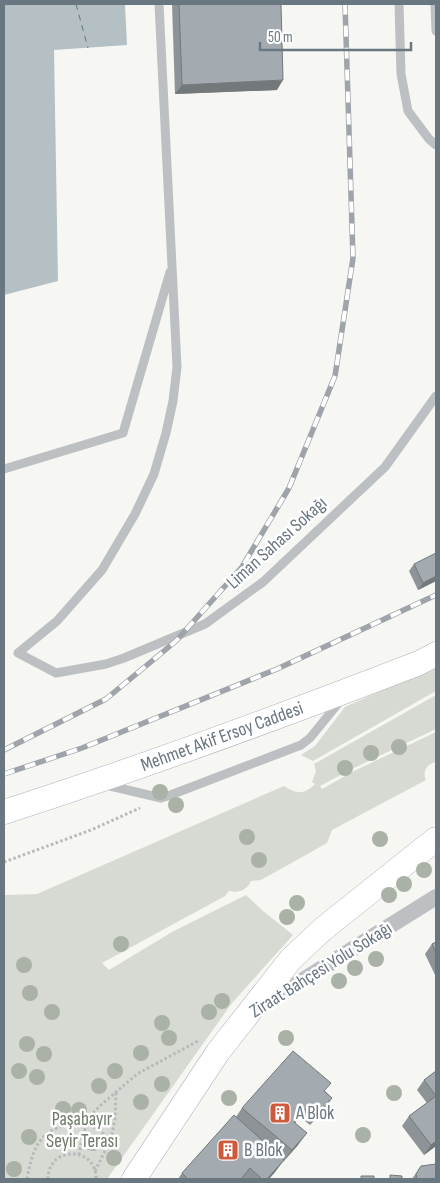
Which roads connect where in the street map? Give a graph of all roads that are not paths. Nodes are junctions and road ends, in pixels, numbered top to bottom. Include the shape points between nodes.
1 (159, 4) edge
2 (400, 4) edge
3 (436, 4) edge
4 (436, 31) edge
5 (436, 145) edge
6 (171, 265) junction
7 (436, 396) edge
8 (4, 469) edge
9 (436, 654) edge
10 (349, 690) junction
11 (95, 783) junction
12 (4, 812) edge
13 (436, 839) edge
14 (436, 897) edge
15 (245, 1016) junction
16 (134, 1179) edge

1 - 6 lane
2 - 5 lane via 402,74 408,111
3 - 4 lane
6 - 7 lane, Liman Sahası Sokağı via 178,367 173,401 154,474 102,570 58,621 18,653 56,673 106,664 205,624 263,582 385,467
6 - 8 lane via 123,433
9 - 10 main road, Mehmet Akif Ersoy Caddesi
10 - 11 main road, Mehmet Akif Ersoy Caddesi
10 - 11 lane via 302,745 161,798
11 - 12 main road, Mehmet Akif Ersoy Caddesi
13 - 15 main road via 291,959
14 - 15 street, Ziraat Bahçesi Yolu Sokağı
15 - 16 main road, Ziraat Bahçesi Yolu Sokağı

